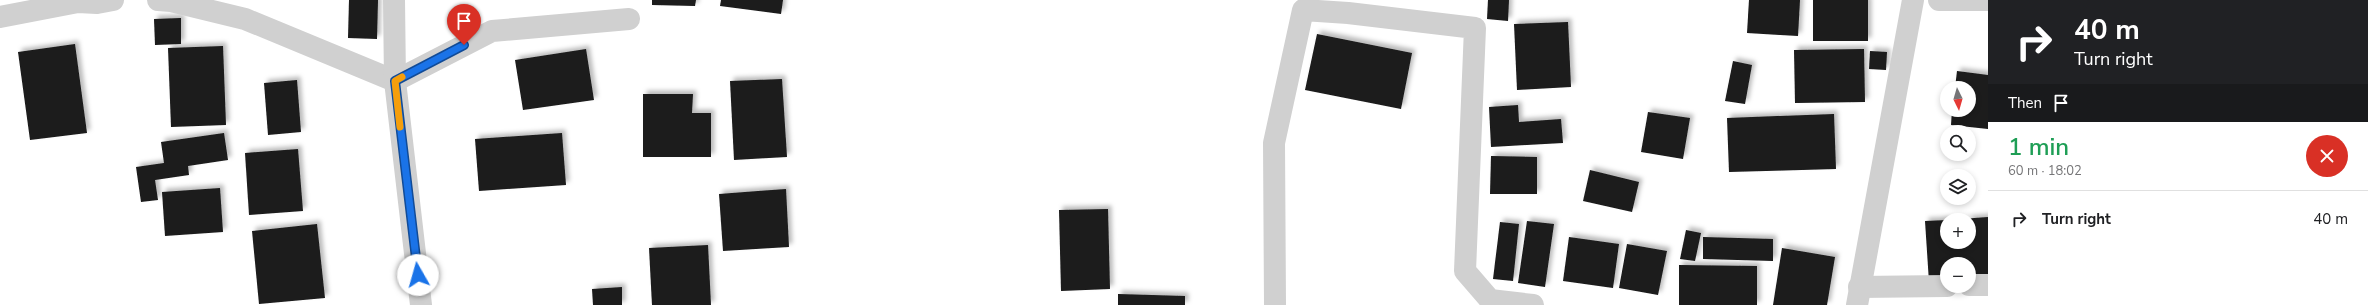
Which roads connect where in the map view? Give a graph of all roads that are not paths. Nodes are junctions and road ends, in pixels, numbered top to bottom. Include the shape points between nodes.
1 (113, 0) edge
2 (158, 0) edge
3 (394, 0) edge
4 (1913, 0) edge
5 (1939, 0) edge
6 (1988, 0) edge
7 (0, 17) edge
8 (629, 19) dead end
9 (395, 81) junction
10 (1976, 285) edge
11 (1988, 285) edge
12 (1940, 287) edge
13 (1858, 296) edge
14 (421, 305) edge
15 (1275, 305) edge
16 (1533, 305) edge

1 - 7 street via 96,3 78,2
2 - 9 street via 245,19
3 - 9 street
4 - 13 street
5 - 6 street
8 - 9 street via 492,31
9 - 14 street
10 - 11 street
12 - 13 street
15 - 16 street via 1274,143 1303,10 1475,28 1465,271 1490,300

